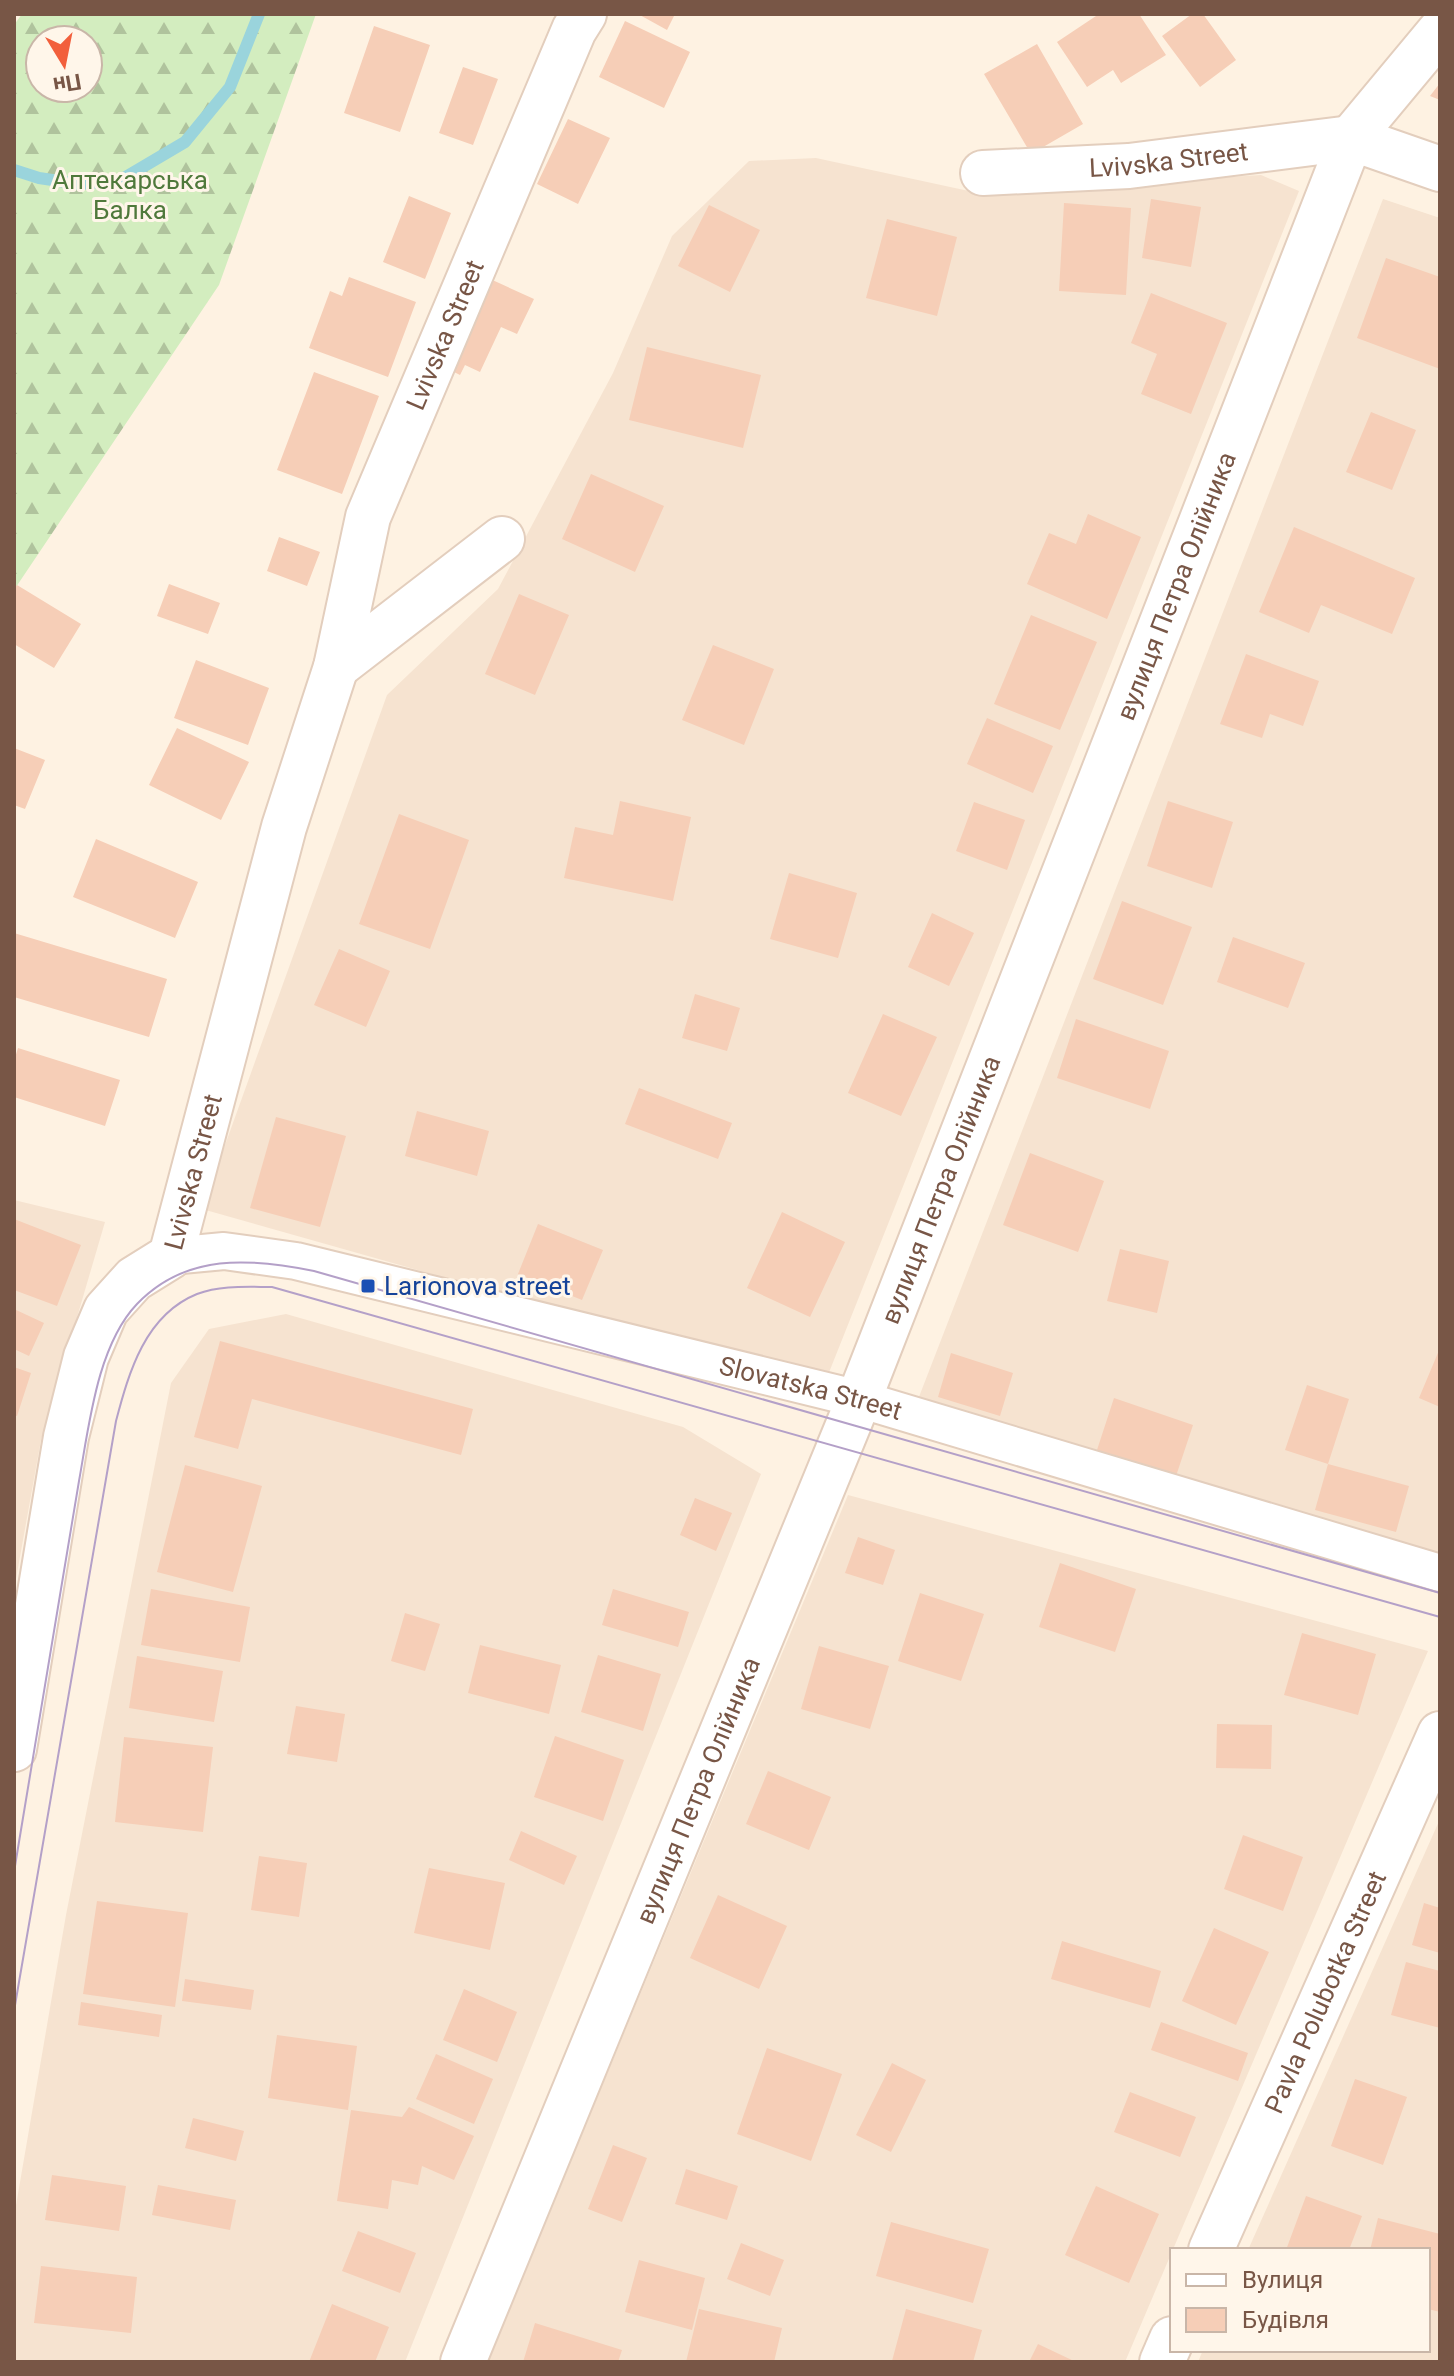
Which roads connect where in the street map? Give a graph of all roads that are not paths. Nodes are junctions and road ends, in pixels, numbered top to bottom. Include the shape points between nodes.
1 (584, 14) edge
2 (1440, 31) edge
3 (1351, 138) junction
4 (1440, 169) edge
5 (983, 173) dead end
6 (502, 539) dead end
7 (336, 667) junction
8 (171, 1256) junction
9 (859, 1399) junction
10 (1440, 1573) edge
11 (1440, 1734) edge
12 (14, 1749) edge
13 (1212, 2248) edge
14 (1170, 2344) edge
15 (463, 2362) edge
16 (1162, 2362) edge

1 - 7 street, Lvivska Street via 368,517
2 - 3 street, вулиця Петра Олійника
3 - 4 street
3 - 5 street, Lvivska Street via 1129,166
3 - 9 street, вулиця Петра Олійника
6 - 7 street
7 - 8 street, Lvivska Street via 284,827
8 - 9 street, Slovatska Street via 224,1251 296,1261
8 - 12 street, Lvivska Street via 134,1279 106,1310 86,1357 66,1437
9 - 10 street, Slovatska Street
9 - 15 street, вулиця Петра Олійника
11 - 13 street, Pavla Polubotka Street
14 - 16 street

